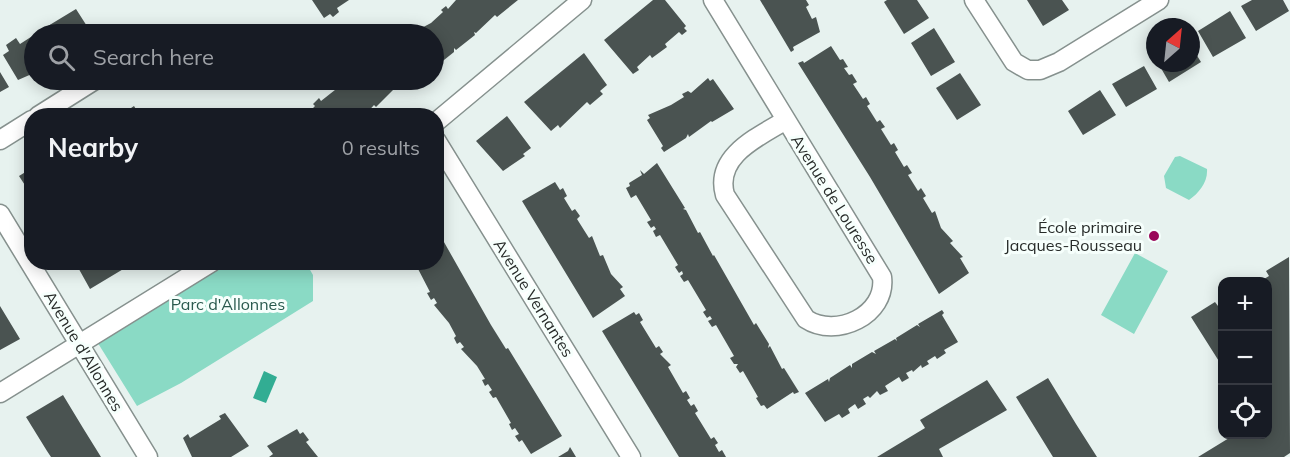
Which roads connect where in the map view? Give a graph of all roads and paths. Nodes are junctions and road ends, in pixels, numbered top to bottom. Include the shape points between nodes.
1 (582, 0) edge
2 (713, 0) edge
3 (974, 0) edge
4 (1159, 0) edge
5 (79, 90) edge
6 (51, 108) edge
7 (444, 115) edge
8 (786, 120) junction
9 (24, 125) edge
10 (0, 140) edge
11 (444, 153) edge
12 (0, 214) edge
13 (24, 253) edge
14 (34, 270) edge
15 (199, 270) edge
16 (80, 344) junction
17 (0, 393) edge
18 (148, 457) edge
19 (631, 457) edge

1 - 7 street
2 - 8 street, Avenue de Louresse
3 - 4 street via 1014,62 1028,70 1059,62
5 - 6 street
8 - 8 street, Avenue de Louresse via 882,277 875,303 865,315 830,329 817,327 806,319 726,195 722,182 733,156
9 - 10 street
11 - 19 street, Avenue Vernantes
12 - 13 street, Avenue d'Allonnes
14 - 16 street, Avenue d'Allonnes
15 - 16 street
16 - 17 street
16 - 18 street, Avenue d'Allonnes

